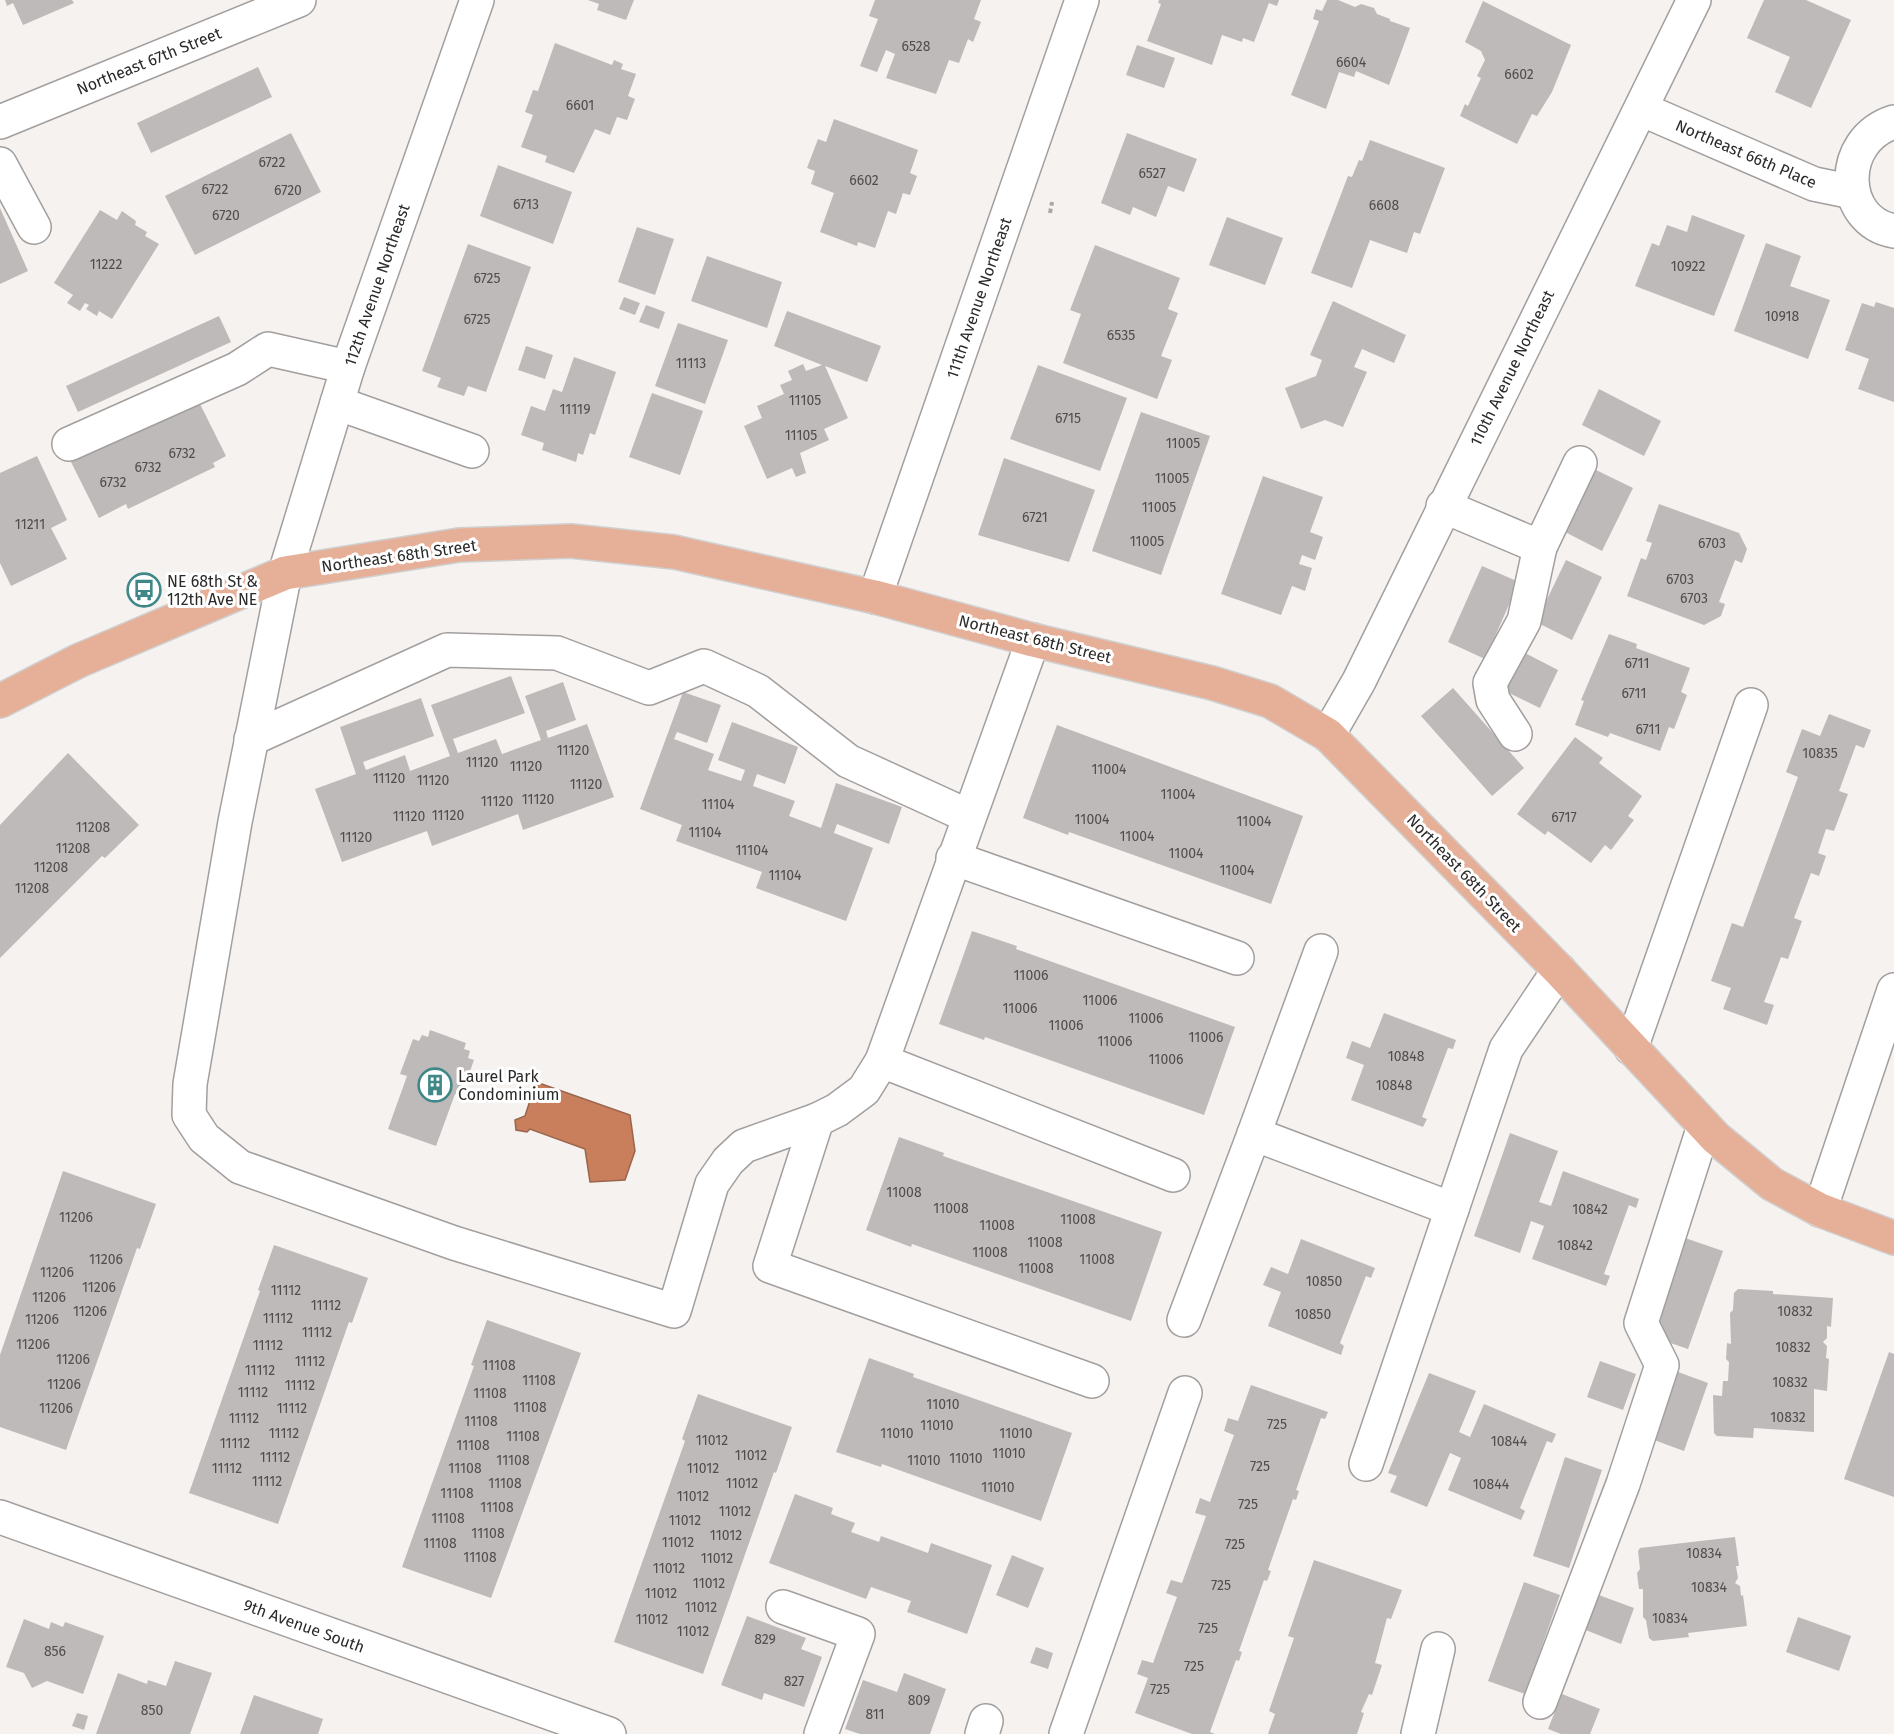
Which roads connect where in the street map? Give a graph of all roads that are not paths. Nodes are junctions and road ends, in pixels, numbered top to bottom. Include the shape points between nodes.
1 (299, 0) edge
2 (477, 0) edge
3 (1082, 0) edge
4 (1694, 0) edge
5 (1641, 109) junction
6 (1894, 122) edge
7 (0, 123) edge
8 (0, 164) edge
9 (1853, 192) junction
10 (34, 227) dead end
11 (1894, 231) edge
12 (348, 367) junction
13 (337, 403) junction
14 (69, 444) dead end
15 (472, 452) dead end
16 (1580, 463) dead end
17 (1443, 506) junction
18 (1540, 548) junction
19 (285, 573) junction
20 (875, 597) junction
21 (1033, 640) junction
22 (0, 701) edge
23 (1751, 705) dead end
24 (1515, 734) dead end
25 (1328, 735) junction
26 (251, 739) junction
27 (968, 816) junction
28 (953, 858) junction
29 (1321, 951) dead end
30 (1237, 958) dead end
31 (1559, 970) junction
32 (1894, 990) edge
33 (1631, 1048) junction
34 (882, 1061) junction
35 (817, 1120) junction
36 (1704, 1126) junction
37 (1254, 1134) junction
38 (1173, 1175) dead end
39 (1452, 1209) junction
40 (1820, 1210) junction
41 (1894, 1238) edge
42 (1184, 1320) dead end
43 (1092, 1381) dead end
44 (1185, 1393) dead end
45 (1366, 1464) dead end
46 (0, 1517) edge
47 (783, 1607) dead end
48 (1438, 1649) dead end
49 (1540, 1702) dead end
50 (609, 1734) edge
51 (821, 1734) edge
52 (1066, 1734) edge
53 (1418, 1734) edge

1 - 7 street, Northeast 67th Street
2 - 12 street, 112th Avenue Northeast
3 - 20 street, 111th Avenue Northeast
4 - 5 street, 110th Avenue Northeast
5 - 9 street, Northeast 66th Place via 1814,184
5 - 17 street, 110th Avenue Northeast
6 - 9 street via 1882,125 1866,137 1856,153 1851,173
8 - 10 street
9 - 11 street via 1861,209 1874,222
12 - 13 street, 112th Avenue Northeast
12 - 14 street via 268,349 237,369
13 - 15 street
13 - 19 street, 112th Avenue Northeast
16 - 18 street
17 - 18 street
17 - 25 street, 110th Avenue Northeast via 1359,681
18 - 24 street via 1524,621 1490,683 1493,700
19 - 20 main road, Northeast 68th Street via 459,545 571,541 674,552
19 - 22 main road, Northeast 68th Street via 78,661
19 - 26 street, 112th Avenue Northeast
20 - 21 main road, Northeast 68th Street
21 - 25 main road, Northeast 68th Street via 1270,701
21 - 27 street
23 - 33 street
25 - 31 main road, Northeast 68th Street
26 - 27 street via 447,650 557,653 649,688 704,666 758,691 848,761
26 - 35 street, 112th Avenue Northeast via 190,1084 189,1115 204,1138 240,1167 453,1243 674,1311 712,1184 728,1161 744,1146
27 - 28 street
28 - 30 street
28 - 34 street
29 - 37 street
31 - 33 main road, Northeast 68th Street
31 - 39 street via 1506,1049
32 - 40 street
33 - 36 main road, Northeast 68th Street
34 - 35 street via 864,1090
34 - 38 street
35 - 43 street via 770,1266
36 - 40 main road, Northeast 68th Street via 1772,1184
36 - 49 street via 1641,1323 1662,1365 1623,1484
37 - 39 street
37 - 42 street
39 - 45 street
40 - 41 main road, Northeast 68th Street
44 - 52 street
46 - 50 street, 9th Avenue South
47 - 51 street via 858,1634
48 - 53 street

